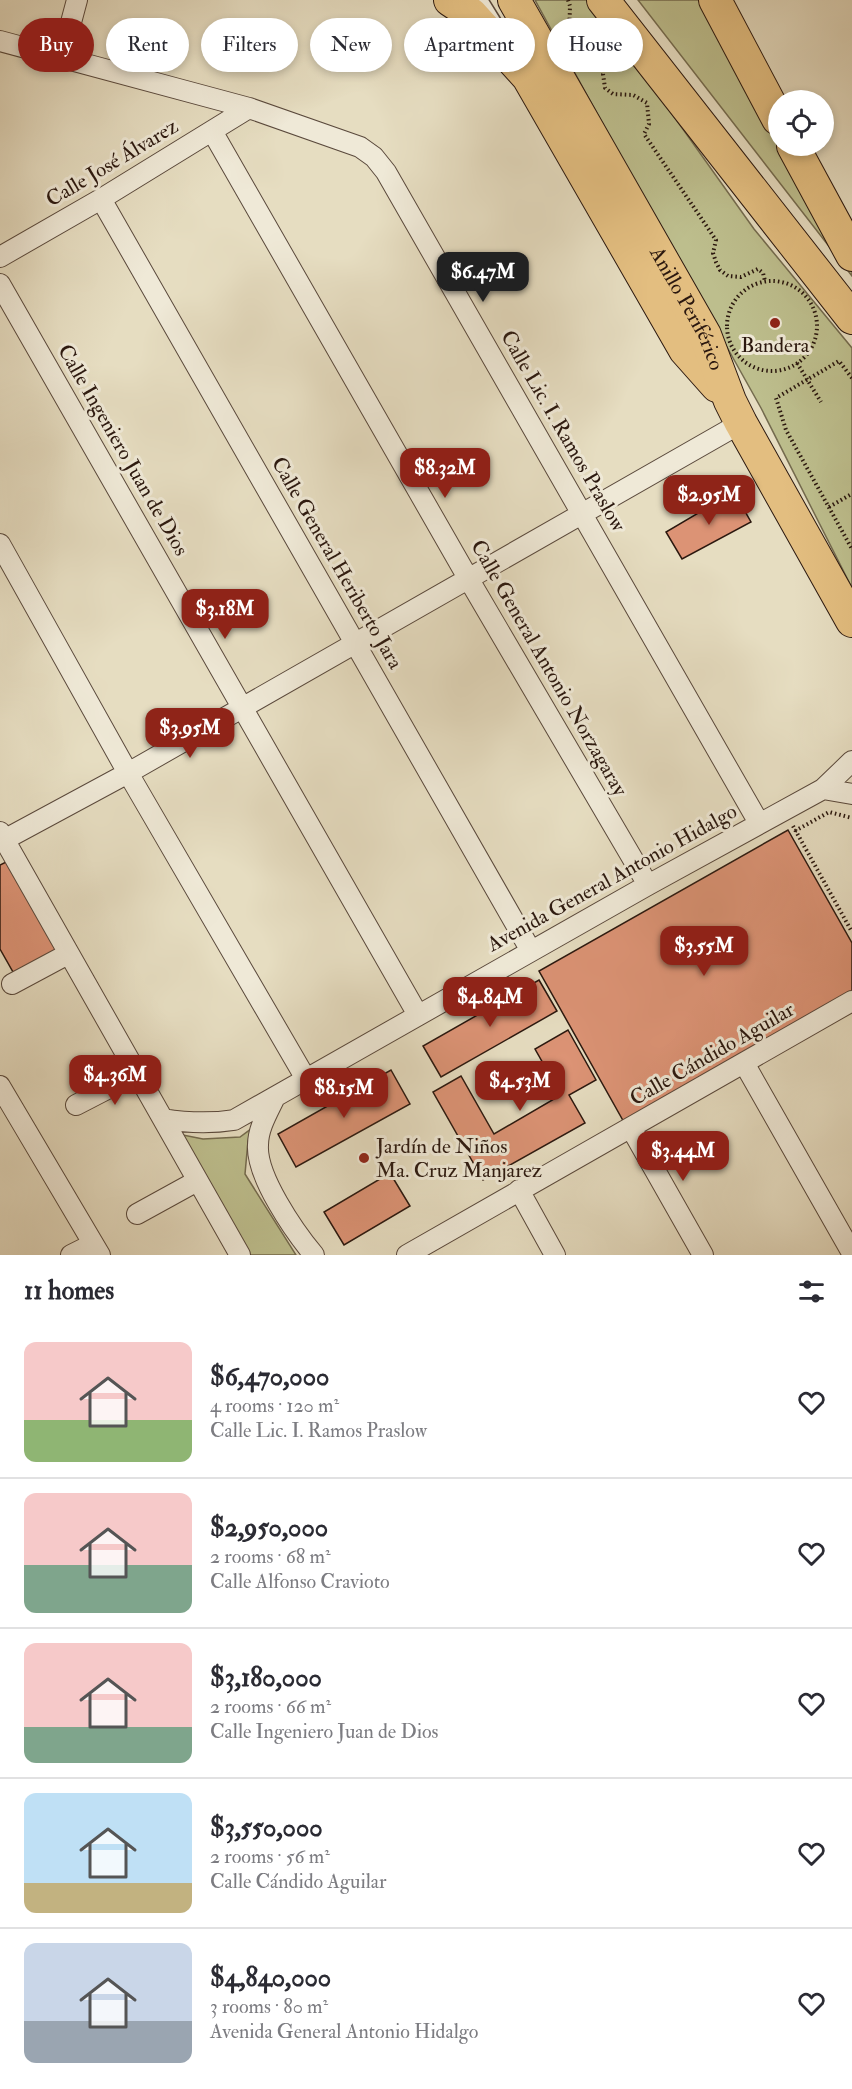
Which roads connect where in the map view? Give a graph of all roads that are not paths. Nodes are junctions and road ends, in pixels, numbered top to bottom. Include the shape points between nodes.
1 (77, 0) edge
2 (450, 0) edge
3 (483, 0) edge
4 (603, 0) edge
5 (714, 0) edge
6 (72, 18) edge
7 (509, 18) edge
8 (0, 40) edge
9 (18, 45) edge
10 (535, 60) edge
11 (94, 65) edge
12 (526, 72) edge
13 (528, 77) junction
14 (768, 100) edge
15 (249, 108) junction
16 (212, 131) junction
17 (798, 156) edge
18 (101, 199) junction
19 (852, 255) edge
20 (0, 258) edge
21 (0, 284) edge
22 (852, 318) edge
23 (736, 412) junction
24 (582, 513) junction
25 (0, 544) edge
26 (468, 578) junction
27 (852, 621) edge
28 (355, 642) junction
29 (242, 707) junction
30 (852, 761) edge
31 (128, 773) junction
32 (823, 789) junction
33 (852, 794) edge
34 (759, 823) junction
35 (2, 838) edge
36 (648, 885) junction
37 (531, 951) junction
38 (68, 954) junction
39 (12, 984) dead end
40 (852, 1001) edge
41 (418, 1016) junction
42 (744, 1063) junction
43 (136, 1074) junction
44 (306, 1079) junction
45 (0, 1086) edge
46 (275, 1098) junction
47 (76, 1105) dead end
48 (163, 1119) junction
49 (631, 1128) junction
50 (197, 1181) junction
51 (519, 1190) junction
52 (137, 1214) dead end
53 (97, 1249) edge
54 (852, 1253) edge
55 (71, 1255) edge
56 (240, 1255) edge
57 (314, 1255) edge
58 (407, 1255) edge
59 (555, 1255) edge
60 (703, 1255) edge

1 - 6 street
2 - 13 main road via 471,14
3 - 7 lane
4 - 22 main road
5 - 14 main road
8 - 9 street, Calle Lic. I. Ramos Praslow
10 - 23 main road, Anillo Periférico via 705,335
11 - 15 street, Calle Lic. I. Ramos Praslow
12 - 13 lane
13 - 23 main road via 685,350
15 - 16 street, Calle José Álvarez
15 - 24 street, Calle Lic. I. Ramos Praslow via 360,147 374,157
16 - 18 street, Calle José Álvarez
16 - 26 street, Calle General Antonio Norzagaray
17 - 19 main road
18 - 20 street, Calle José Álvarez
18 - 28 street, Calle General Heriberto Jara
21 - 29 street, Calle Ingeniero Juan de Dios
23 - 24 street
23 - 27 main road, Anillo Periférico
24 - 26 street
24 - 34 street, Calle Lic. I. Ramos Praslow
25 - 31 street
26 - 28 street
26 - 36 street, Calle General Antonio Norzagaray
28 - 29 street
28 - 37 street, Calle General Heriberto Jara
29 - 31 street
29 - 41 street, Calle Ingeniero Juan de Dios
30 - 32 street, Avenida General Antonio Hidalgo
31 - 35 street
31 - 44 street
32 - 33 street
32 - 34 street, Avenida General Antonio Hidalgo
34 - 36 street, Avenida General Antonio Hidalgo
35 - 38 street
36 - 37 street, Avenida General Antonio Hidalgo
37 - 41 street, Avenida General Antonio Hidalgo
38 - 39 street
38 - 43 street
40 - 42 street, Calle Cándido Aguilar
41 - 44 street, Avenida General Antonio Hidalgo
42 - 49 street, Calle Cándido Aguilar
42 - 54 street
43 - 47 street
43 - 48 street
44 - 46 street, Avenida General Antonio Hidalgo
45 - 53 street
46 - 48 street, Avenida General Antonio Hidalgo via 224,1122
46 - 57 street via 262,1126 259,1163 264,1178
48 - 50 street
49 - 51 street, Calle Cándido Aguilar
49 - 60 street
50 - 52 street
50 - 56 street
51 - 58 street, Calle Cándido Aguilar
51 - 59 street
53 - 55 street

